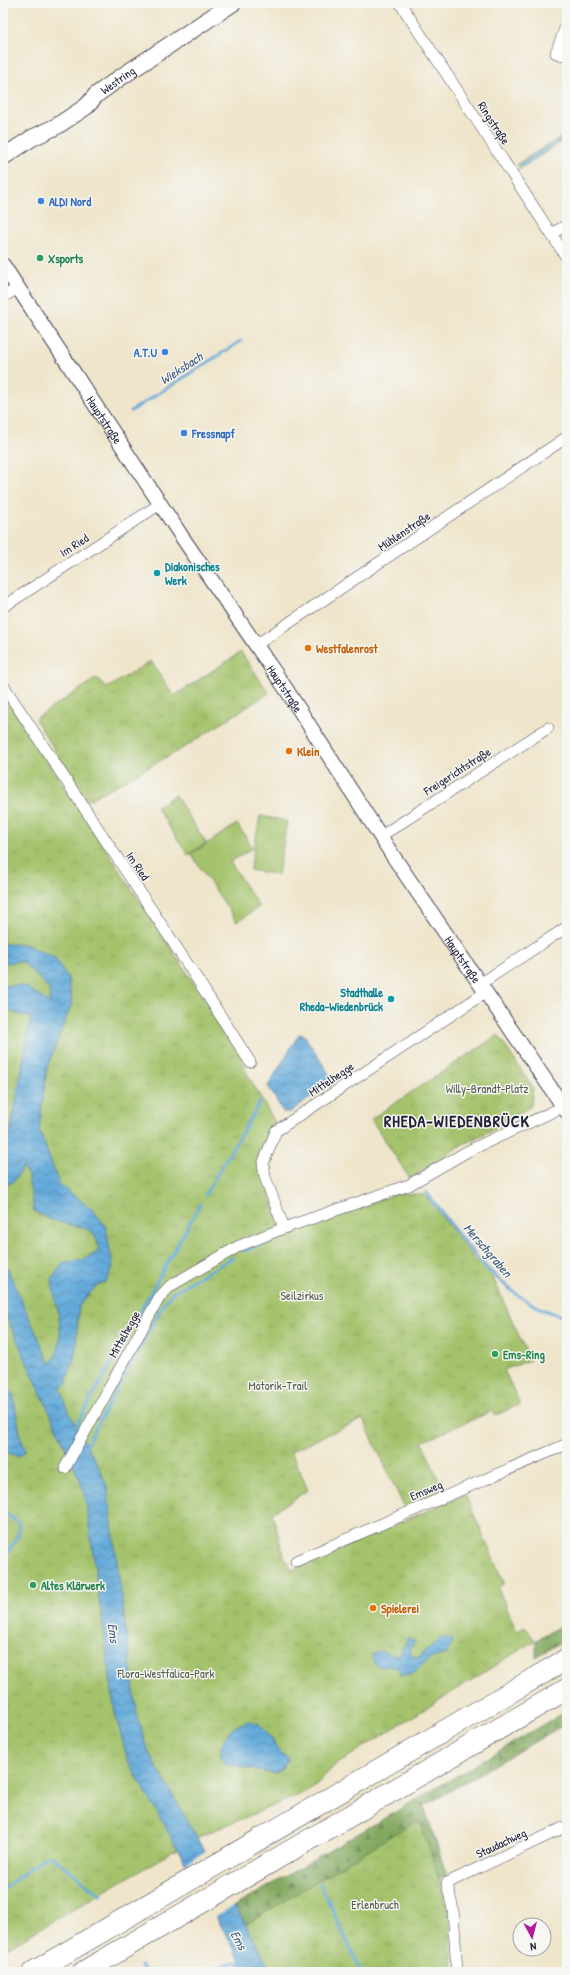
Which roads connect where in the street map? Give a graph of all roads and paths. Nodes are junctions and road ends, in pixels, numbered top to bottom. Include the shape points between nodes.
1 (233, 3) edge
2 (400, 3) edge
3 (567, 23) edge
4 (567, 56) edge
5 (3, 158) edge
6 (567, 225) edge
7 (551, 234) junction
8 (567, 258) edge
9 (3, 265) edge
10 (18, 288) junction
11 (3, 297) edge
12 (567, 438) edge
13 (160, 504) junction
14 (3, 607) edge
15 (256, 645) junction
16 (3, 685) edge
17 (548, 728) dead end
18 (381, 836) junction
19 (567, 927) edge
20 (483, 988) junction
21 (250, 1062) dead end
22 (566, 1108) edge
23 (284, 1228) junction
24 (567, 1444) edge
25 (65, 1468) dead end
26 (296, 1561) dead end
27 (567, 1660) edge
28 (567, 1689) edge
29 (567, 1826) edge
30 (33, 1972) edge
31 (83, 1972) edge
32 (457, 1972) edge

1 - 5 main road, Westring via 121,77 87,106
2 - 7 street, Ringstraße
3 - 4 street via 556,52
6 - 7 street
7 - 8 street, Ringstraße
9 - 10 street, Hauptstraße
10 - 11 street
10 - 13 street, Hauptstraße
12 - 15 street, Mühlenstraße
13 - 14 street, Im Ried
13 - 15 street, Hauptstraße
15 - 18 street, Hauptstraße
16 - 21 street, Im Ried
17 - 18 street, Freigerichtstraße
18 - 20 street, Hauptstraße
19 - 20 street, Mittelhegge
20 - 22 street, Hauptstraße
20 - 23 street, Mittelhegge via 276,1131 263,1164 265,1177
22 - 23 street, Mittelhegge via 468,1151 409,1185
23 - 25 street, Mittelhegge via 239,1246 170,1286 159,1298
24 - 26 street, Emsweg
27 - 30 highway
28 - 31 highway
29 - 32 street, Staudachweg via 447,1883 453,1910

